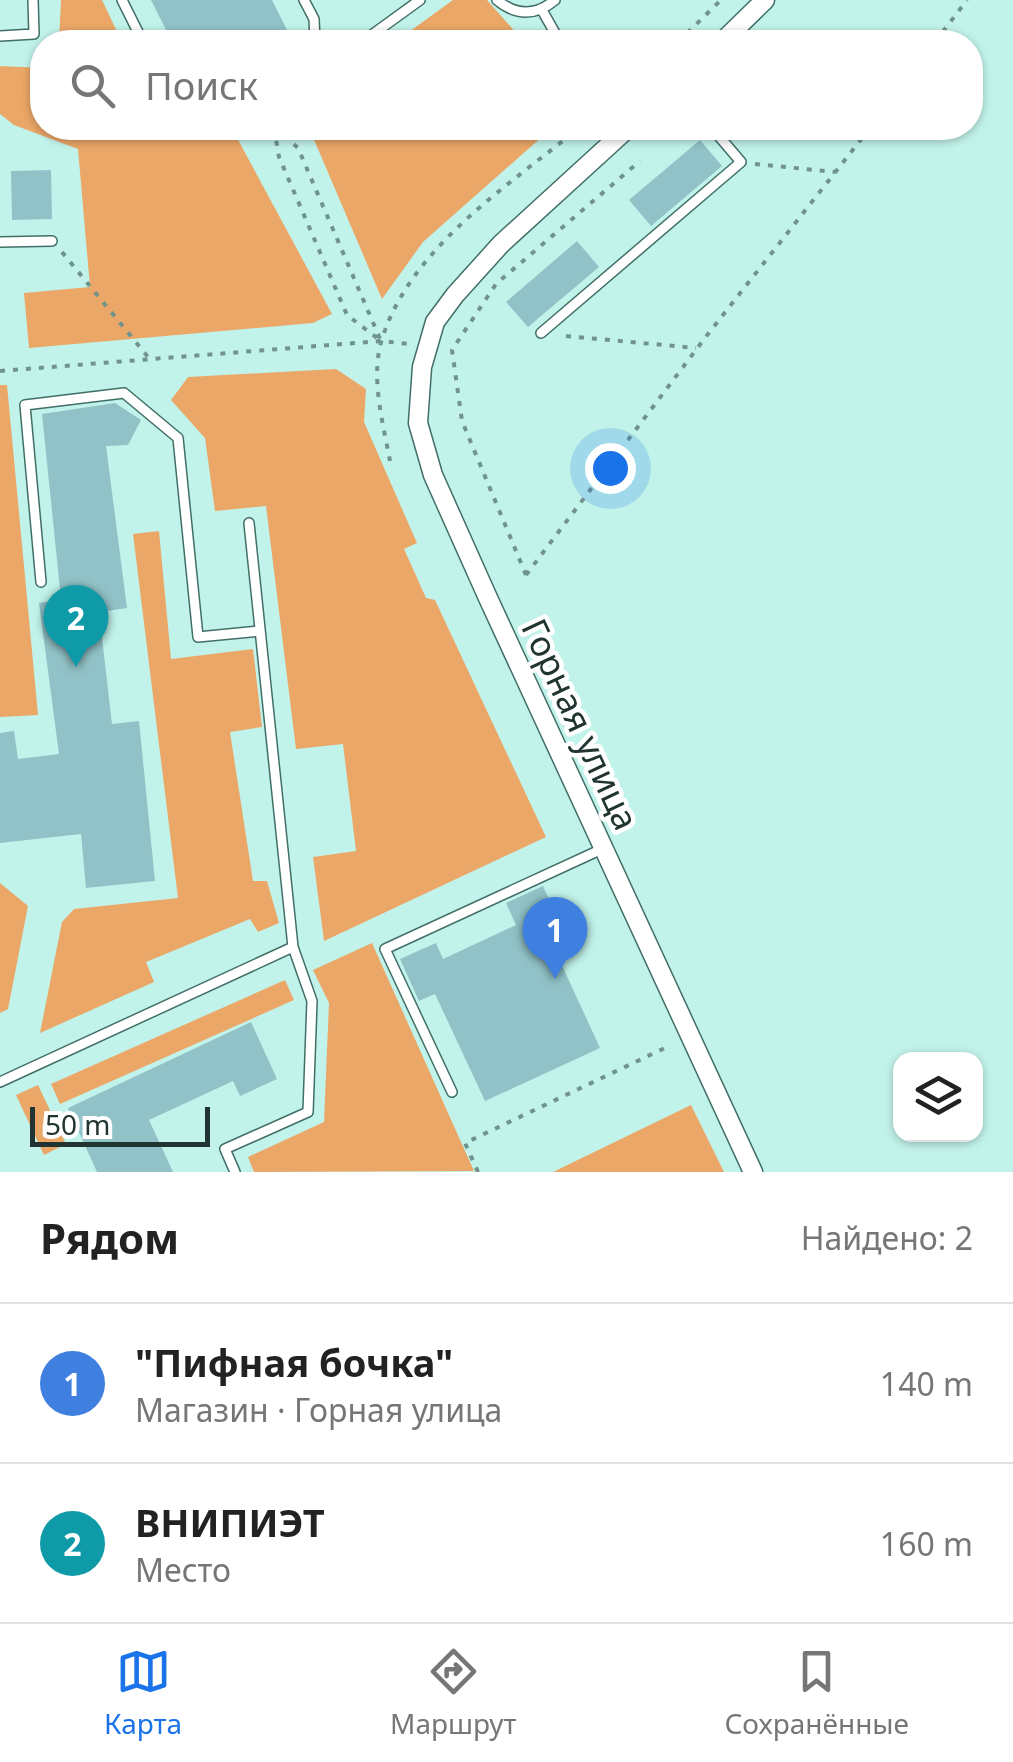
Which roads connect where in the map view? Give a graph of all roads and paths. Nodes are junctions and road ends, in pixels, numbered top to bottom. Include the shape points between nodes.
1 (33, 0) edge
2 (122, 0) edge
3 (304, 0) edge
4 (420, 0) edge
5 (497, 0) edge
6 (555, 0) edge
7 (721, 0) edge
8 (765, 0) edge
9 (968, 0) edge
10 (542, 10) junction
11 (34, 30) edge
12 (137, 30) edge
13 (314, 30) edge
14 (379, 30) edge
15 (553, 30) edge
16 (690, 30) edge
17 (734, 30) edge
18 (944, 30) edge
19 (30, 34) edge
20 (0, 36) edge
21 (277, 140) edge
22 (289, 140) edge
23 (609, 140) edge
24 (722, 140) edge
25 (860, 140) edge
26 (640, 161) dead end
27 (740, 162) junction
28 (835, 172) junction
29 (52, 241) joint
30 (0, 242) edge
31 (541, 334) joint
32 (381, 341) junction
33 (428, 347) junction
34 (697, 348) junction
35 (452, 350) junction
36 (149, 358) junction
37 (0, 371) edge
38 (249, 524) dead end
39 (41, 582) dead end
40 (260, 631) junction
41 (603, 848) junction
42 (294, 947) junction
43 (669, 1046) dead end
44 (0, 1082) edge
45 (452, 1092) dead end
46 (235, 1172) edge
47 (478, 1172) edge
48 (753, 1172) edge

1 - 11 lane
2 - 12 lane
3 - 13 lane
4 - 14 lane
5 - 10 lane via 517,12
6 - 10 lane
7 - 16 path
8 - 17 street
9 - 18 path
10 - 15 lane
19 - 20 lane
21 - 32 path via 348,315
22 - 32 path via 298,148
23 - 33 street, Горная улица via 455,294 435,322
24 - 27 lane
25 - 28 path
26 - 35 path via 496,284
27 - 28 path
27 - 31 lane
28 - 34 path
29 - 30 lane
29 - 36 path
31 - 34 path
32 - 33 path
32 - 36 path
33 - 35 path
33 - 41 street, Горная улица via 418,423 434,475
34 - 35 path via 526,575 462,421
36 - 37 path
38 - 40 lane
39 - 40 lane via 25,405 124,393 178,438 198,637
40 - 42 lane
41 - 45 lane via 385,949
41 - 48 street, Горная улица
42 - 44 lane
42 - 46 lane via 312,1001 308,1112 225,1150
43 - 47 path via 465,1143

